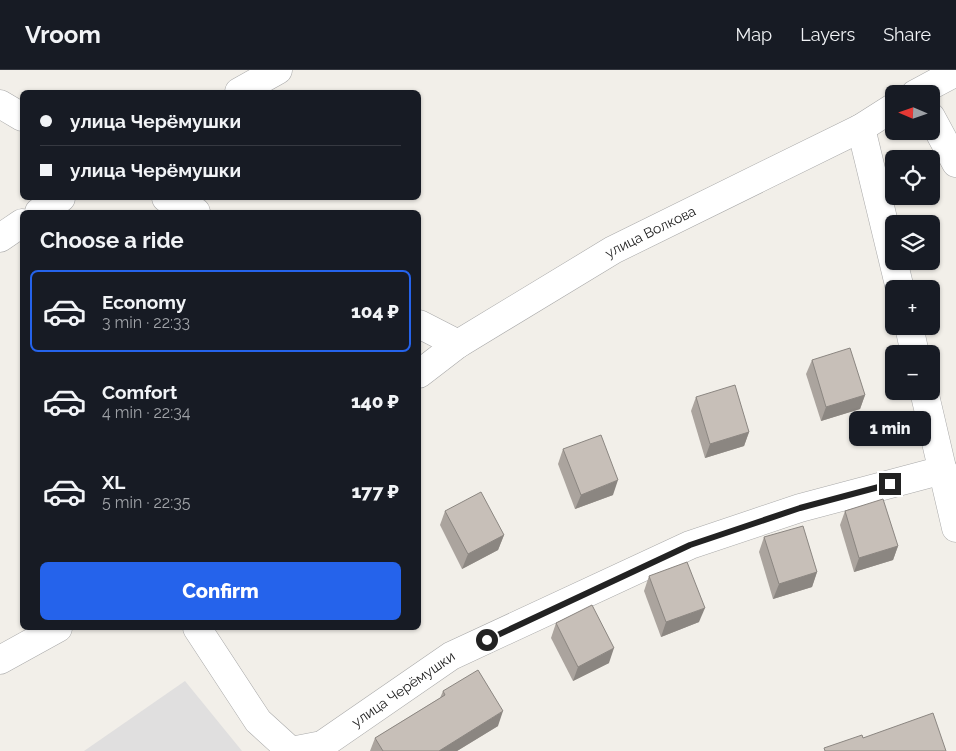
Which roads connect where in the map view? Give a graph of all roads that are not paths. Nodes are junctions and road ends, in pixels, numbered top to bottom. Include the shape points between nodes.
1 (278, 70) edge
2 (956, 72) edge
3 (932, 85) edge
4 (243, 90) edge
5 (0, 104) edge
6 (885, 113) edge
7 (20, 116) edge
8 (861, 128) junction
9 (940, 133) edge
10 (956, 163) edge
11 (58, 200) edge
12 (170, 200) edge
13 (41, 210) edge
14 (192, 210) edge
15 (20, 224) edge
16 (0, 238) edge
17 (898, 280) edge
18 (421, 325) edge
19 (458, 344) junction
20 (421, 372) edge
21 (926, 400) edge
22 (943, 470) junction
23 (956, 528) edge
24 (54, 630) edge
25 (198, 630) edge
26 (0, 660) edge

1 - 4 street
2 - 3 street
5 - 7 street
6 - 8 street, улица Волкова
8 - 17 street
8 - 19 street, улица Волкова via 613,250
9 - 10 street
11 - 13 street
12 - 14 street
15 - 16 street
18 - 19 street
19 - 20 street, улица Волкова
21 - 22 street
22 - 23 street
22 - 25 street, улица Черёмушки via 800,508 690,545 452,656 322,744 291,751 258,721
24 - 26 street

